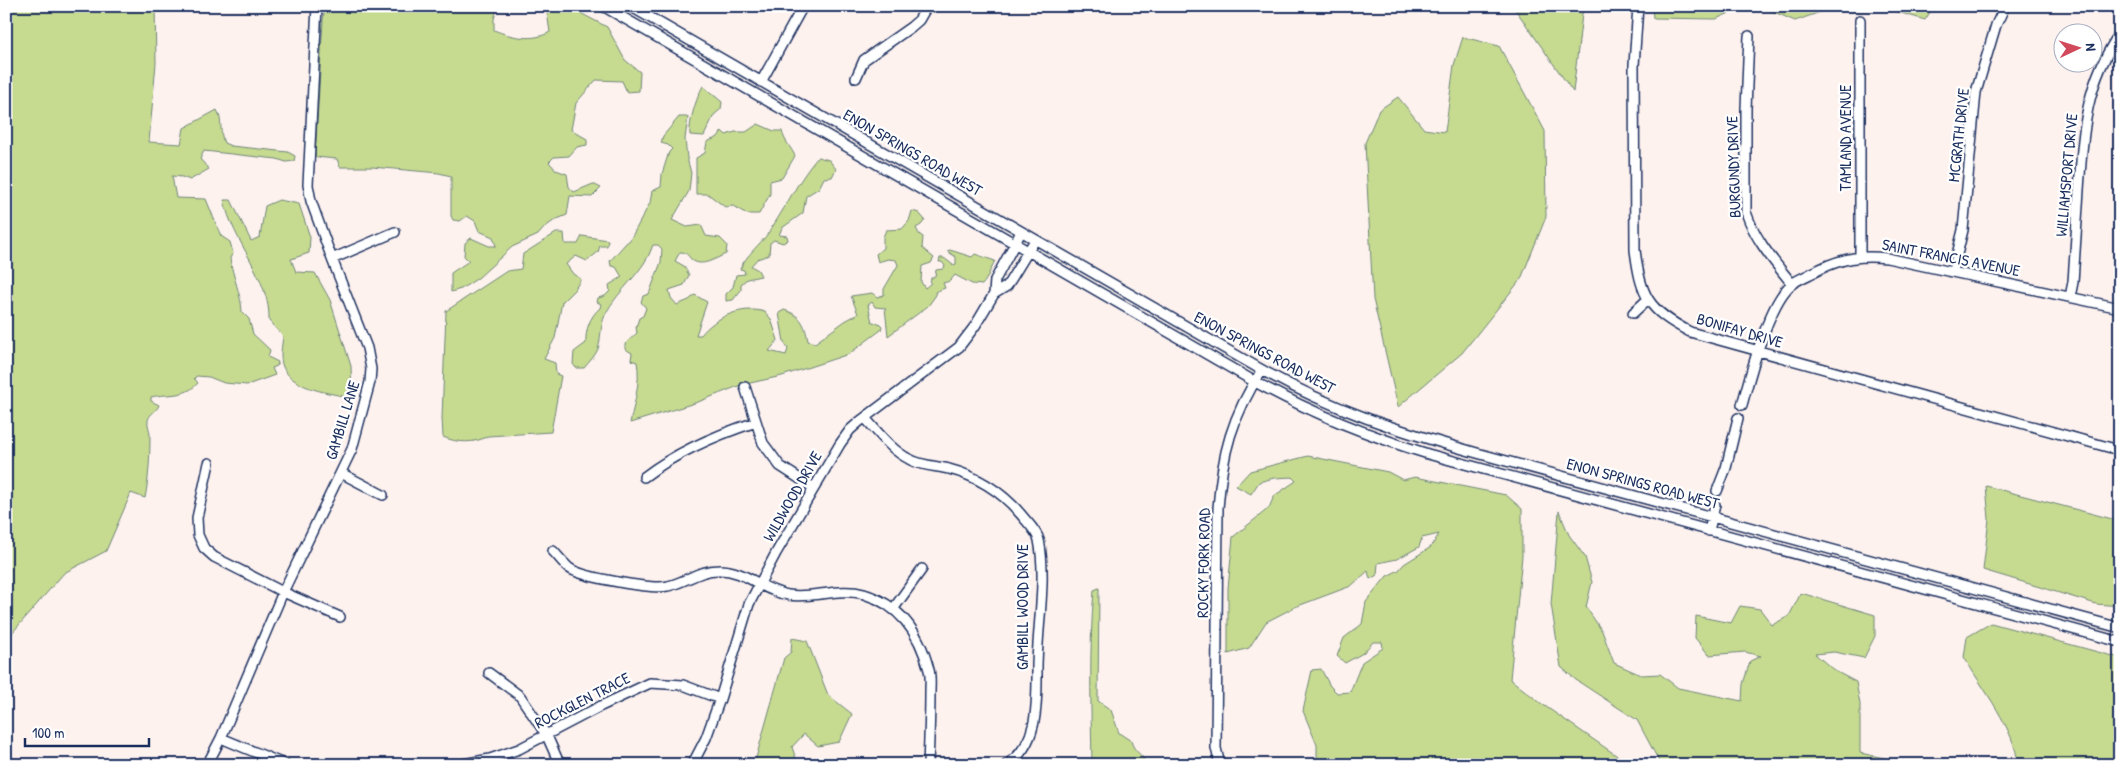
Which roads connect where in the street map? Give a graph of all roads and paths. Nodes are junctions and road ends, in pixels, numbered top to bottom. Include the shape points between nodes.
1 (317, 6) edge
2 (602, 6) edge
3 (630, 6) edge
4 (804, 6) edge
5 (927, 6) edge
6 (1638, 6) edge
7 (2006, 6) edge
8 (1860, 20) dead end
9 (2120, 33) edge
10 (1749, 36) dead end
11 (856, 78) dead end
12 (761, 82) junction
13 (395, 232) dead end
14 (1021, 232) junction
15 (1035, 240) junction
16 (1014, 244) junction
17 (1028, 252) junction
18 (1860, 256) junction
19 (332, 259) junction
20 (1953, 271) junction
21 (1792, 284) junction
22 (994, 294) junction
23 (2070, 297) junction
24 (1647, 300) junction
25 (2120, 308) edge
26 (1633, 312) dead end
27 (1757, 351) junction
28 (1262, 370) junction
29 (1255, 382) junction
30 (745, 387) dead end
31 (1742, 405) dead end
32 (865, 418) junction
33 (1738, 418) dead end
34 (756, 422) junction
35 (2120, 449) edge
36 (209, 463) dead end
37 (341, 473) junction
38 (644, 476) dead end
39 (814, 488) junction
40 (1717, 491) dead end
41 (383, 495) dead end
42 (1715, 505) dead end
43 (1713, 517) junction
44 (1709, 531) junction
45 (553, 551) dead end
46 (922, 569) dead end
47 (760, 584) junction
48 (283, 592) junction
49 (894, 608) junction
50 (340, 617) dead end
51 (2120, 628) edge
52 (2120, 642) edge
53 (489, 673) dead end
54 (720, 699) junction
55 (547, 736) junction
56 (222, 738) junction
57 (207, 765) edge
58 (286, 765) edge
59 (458, 765) edge
60 (560, 765) edge
61 (692, 765) edge
62 (928, 765) edge
63 (1006, 765) edge
64 (1220, 765) edge

1 - 19 street, GAMBILL LANE via 308,185
2 - 16 street, ENON SPRINGS ROAD WEST
3 - 12 street, ENON SPRINGS ROAD WEST
4 - 12 street
5 - 11 street via 911,27 864,60
6 - 24 street, BONIFAY DRIVE via 1634,74 1634,250 1638,278
7 - 20 street, MCGRATH DRIVE via 1996,25 1976,92 1964,230
8 - 18 street, TAMLAND AVENUE
9 - 23 street, WILLIAMSPORT DRIVE via 2097,76 2083,128
10 - 21 street, BURGUNDY DRIVE via 1746,212 1750,226 1763,247
12 - 14 street, ENON SPRINGS ROAD WEST
13 - 19 street
14 - 15 street, ENON SPRINGS ROAD WEST
14 - 16 street, WILDWOOD DRIVE
15 - 17 street, WILDWOOD DRIVE
15 - 28 street, ENON SPRINGS ROAD WEST
16 - 17 street, ENON SPRINGS ROAD WEST
16 - 22 street, WILDWOOD DRIVE via 995,280
17 - 22 street, WILDWOOD DRIVE via 1006,286
17 - 29 street, ENON SPRINGS ROAD WEST
18 - 20 street, SAINT FRANCIS AVENUE
18 - 21 street, SAINT FRANCIS AVENUE via 1836,262
19 - 37 street, GAMBILL LANE via 367,348 371,372 354,442
20 - 23 street, SAINT FRANCIS AVENUE
21 - 27 street, SAINT FRANCIS AVENUE via 1772,315
22 - 32 street, WILDWOOD DRIVE via 959,347
23 - 25 street, SAINT FRANCIS AVENUE
24 - 26 street
24 - 27 street, BONIFAY DRIVE via 1669,321 1690,332
27 - 31 street, SAINT FRANCIS AVENUE
27 - 35 street, BONIFAY DRIVE
28 - 29 street, ROCKY FORK ROAD
28 - 43 street, ENON SPRINGS ROAD WEST via 1326,403 1411,435
29 - 44 street, ENON SPRINGS ROAD WEST via 1316,414 1376,438
29 - 64 street, ROCKY FORK ROAD via 1228,438 1221,471 1216,748
30 - 34 street
32 - 39 street, WILDWOOD DRIVE via 847,434
32 - 63 street, GAMBILL WOOD DRIVE via 910,460 960,472 1001,493 1039,537 1037,711 1029,737 1015,759
33 - 40 street
34 - 38 street via 699,442
34 - 39 street via 763,443 780,466
36 - 48 street via 198,518 198,535 204,548 214,557
37 - 41 street
37 - 48 street, GAMBILL LANE
39 - 47 street, WILDWOOD DRIVE
42 - 43 street
43 - 44 street
43 - 51 street, ENON SPRINGS ROAD WEST
44 - 52 street, ENON SPRINGS ROAD WEST
45 - 47 street via 569,568 595,578 666,587 695,574 729,570
46 - 49 street
47 - 49 street via 789,595 863,594
47 - 54 street, WILDWOOD DRIVE via 743,620
48 - 50 street
48 - 56 street, GAMBILL LANE
49 - 62 street via 919,641 930,672
53 - 55 street via 520,696
54 - 55 street, ROCKGLEN TRACE via 683,685 650,683
54 - 61 street, WILDWOOD DRIVE
55 - 59 street, ROCKGLEN TRACE via 502,756
55 - 60 street
56 - 57 street, GAMBILL LANE
56 - 58 street

